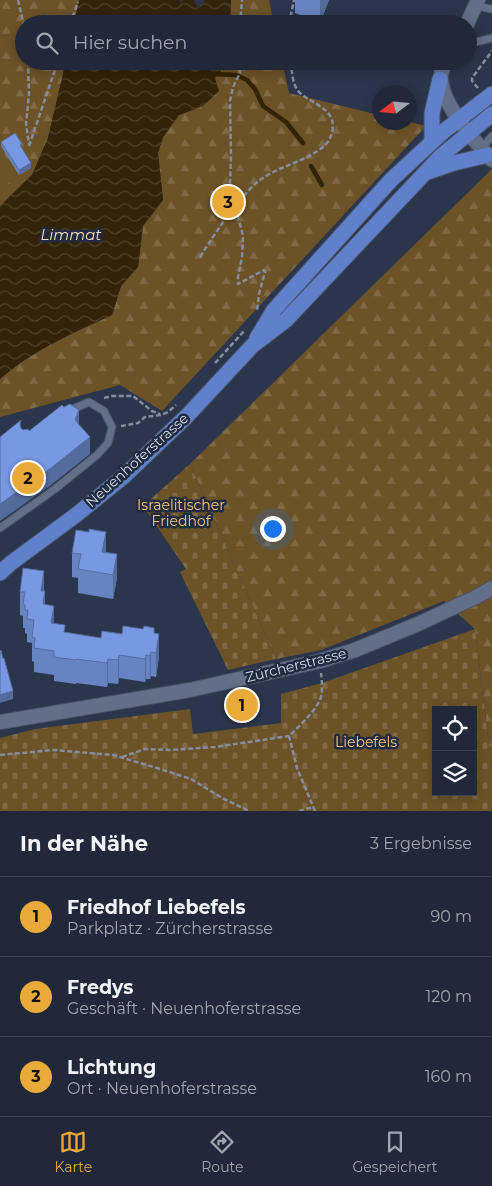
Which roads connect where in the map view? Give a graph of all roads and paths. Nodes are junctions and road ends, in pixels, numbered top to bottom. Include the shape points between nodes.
1 (18, 0) edge
2 (242, 0) edge
3 (294, 0) edge
4 (78, 2) dead end
5 (477, 3) edge
6 (492, 9) edge
7 (22, 15) edge
8 (73, 15) edge
9 (241, 15) edge
10 (291, 15) edge
11 (471, 15) edge
12 (492, 38) edge
13 (477, 42) edge
14 (492, 51) edge
15 (28, 70) edge
16 (55, 70) edge
17 (240, 70) edge
18 (292, 70) edge
19 (442, 70) edge
20 (440, 79) junction
21 (486, 92) edge
22 (492, 114) edge
23 (458, 120) junction
24 (468, 133) junction
25 (492, 136) edge
26 (432, 142) junction
27 (487, 155) edge
28 (424, 173) junction
29 (235, 206) junction
30 (200, 256) dead end
31 (256, 318) dead end
32 (249, 325) dead end
33 (252, 346) junction
34 (211, 367) dead end
35 (89, 402) junction
36 (179, 403) dead end
37 (161, 415) junction
38 (60, 416) edge
39 (112, 427) junction
40 (0, 528) edge
41 (4, 568) edge
42 (492, 588) edge
43 (320, 661) junction
44 (0, 722) edge
45 (288, 736) junction
46 (0, 755) edge
47 (121, 758) junction
48 (314, 806) junction
49 (249, 811) edge
50 (299, 811) edge
51 (315, 811) edge

1 - 7 path
2 - 9 path
3 - 10 path
4 - 8 path
5 - 6 lane
5 - 11 street
12 - 13 lane
14 - 21 path via 472,78
15 - 16 path via 26,124 29,146
17 - 29 path via 230,94 230,185
18 - 29 path via 299,93 324,108 332,119 332,135 311,155 254,184
19 - 20 street
20 - 23 street
20 - 26 main road via 432,113
21 - 23 main road
22 - 24 main road
23 - 24 street
23 - 26 main road, Neuenhoferstrasse
24 - 27 street
24 - 28 main road, Neuenhoferstrasse
25 - 27 lane
26 - 33 main road, Neuenhoferstrasse via 391,180 274,310
27 - 28 main road
28 - 33 main road, Neuenhoferstrasse via 286,320
29 - 30 path
29 - 31 path via 243,236 238,284 265,272
32 - 34 path
33 - 41 main road, Neuenhoferstrasse via 188,416 123,477
35 - 37 path via 112,396 132,396
35 - 38 lane
35 - 39 lane via 104,411
36 - 37 path
37 - 39 path
39 - 40 lane via 108,443 97,455
42 - 43 street, Zürcherstrasse via 418,624
43 - 44 street, Zürcherstrasse via 182,691
43 - 45 path via 320,699
45 - 47 path via 215,747 145,749
45 - 48 path via 297,768
46 - 47 path via 53,750
47 - 49 path via 191,779
48 - 50 path
48 - 51 path

